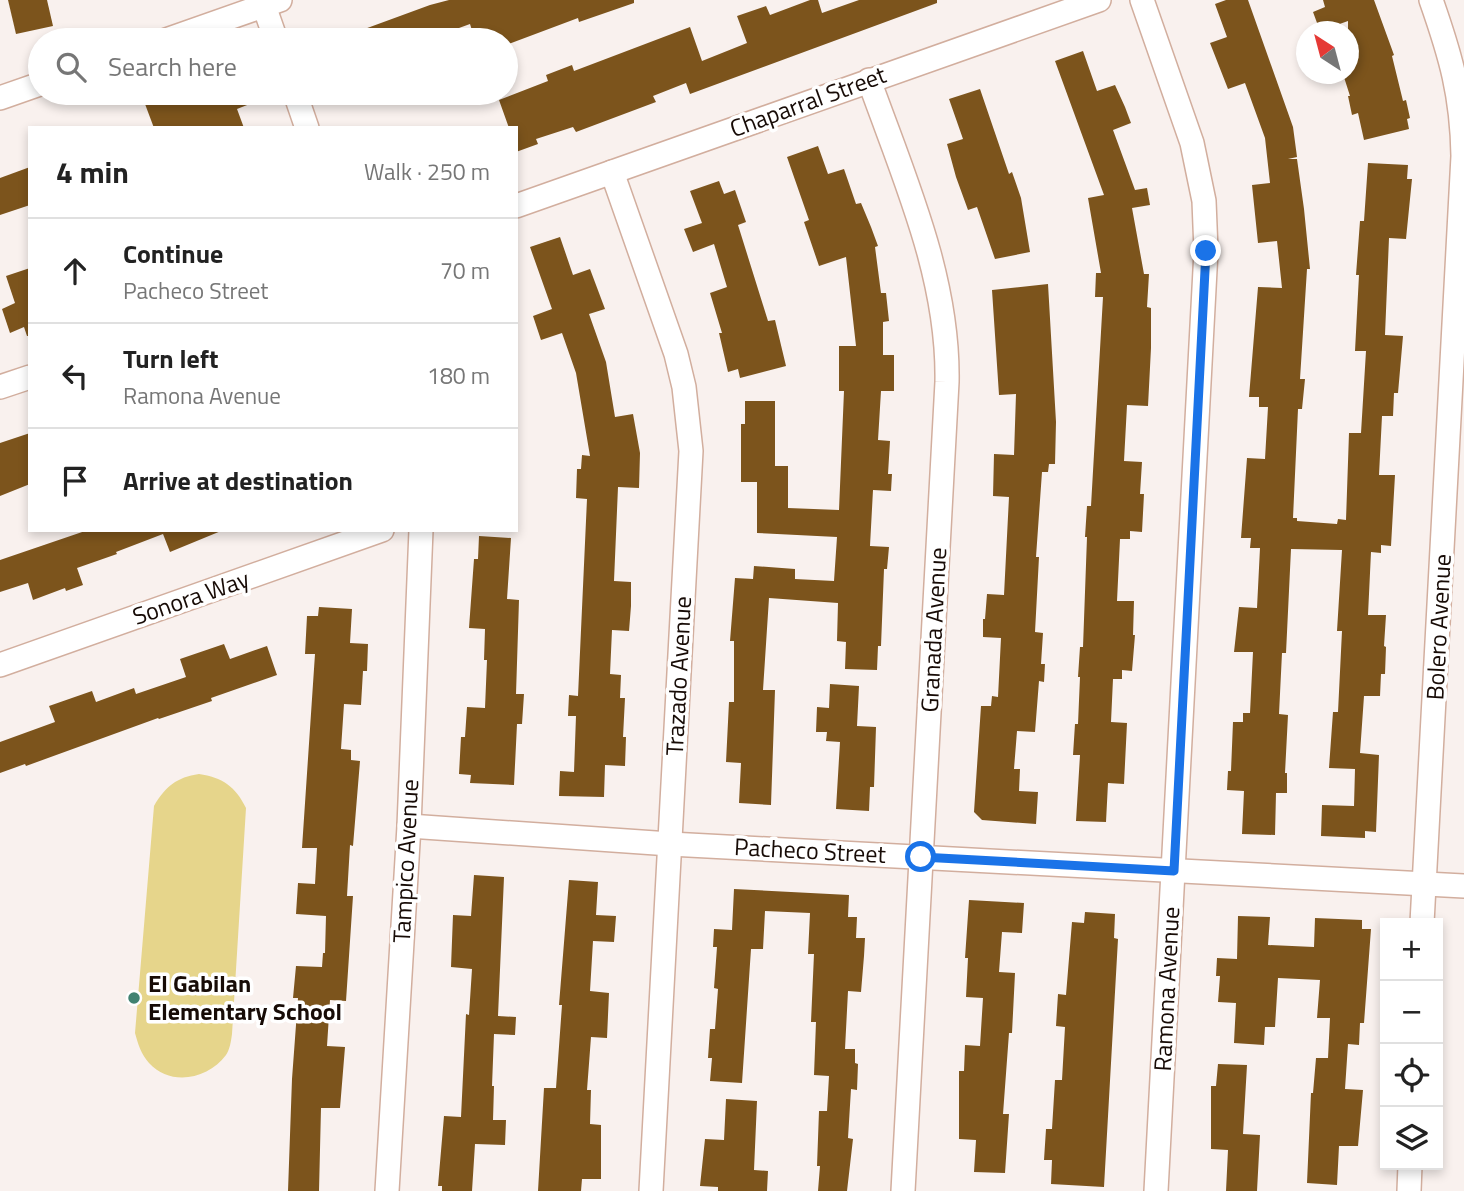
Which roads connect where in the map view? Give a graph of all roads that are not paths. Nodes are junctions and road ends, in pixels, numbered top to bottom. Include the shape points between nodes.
1 (1099, 0) edge
2 (1142, 0) edge
3 (1431, 0) edge
4 (269, 2) edge
5 (199, 28) edge
6 (274, 28) edge
7 (869, 80) junction
8 (28, 88) edge
9 (0, 98) edge
10 (299, 105) edge
11 (306, 126) edge
12 (612, 172) junction
13 (518, 205) edge
14 (28, 378) edge
15 (0, 387) edge
16 (376, 532) edge
17 (421, 532) edge
18 (0, 665) edge
19 (409, 826) junction
20 (670, 844) junction
21 (921, 857) junction
22 (1174, 871) junction
23 (1424, 884) junction
24 (1464, 886) edge
25 (1422, 918) edge
26 (1410, 1170) edge
27 (387, 1191) edge
28 (650, 1191) edge
29 (903, 1191) edge
30 (1156, 1191) edge
31 (1409, 1191) edge

1 - 7 street, Chaparral Street
2 - 22 street, Ramona Avenue via 1192,143 1205,226
3 - 23 street, Bolero Avenue via 1456,77 1463,156
4 - 5 street
4 - 6 street
7 - 12 street, Chaparral Street
7 - 21 street, Granada Avenue via 932,264 947,345
8 - 9 street
10 - 11 street
12 - 13 street, Chaparral Street
12 - 20 street, Trazado Avenue via 676,354 689,419
14 - 15 street
16 - 18 street, Sonora Way
17 - 19 street, Tampico Avenue
19 - 20 street, Pacheco Street
19 - 27 street, Tampico Avenue
20 - 21 street, Pacheco Street
20 - 28 street, Trazado Avenue
21 - 22 street, Pacheco Street
21 - 29 street, Granada Avenue
22 - 23 street, Pacheco Street
22 - 30 street, Ramona Avenue
23 - 24 street, Pacheco Street
23 - 25 street, Bolero Avenue
26 - 31 street

